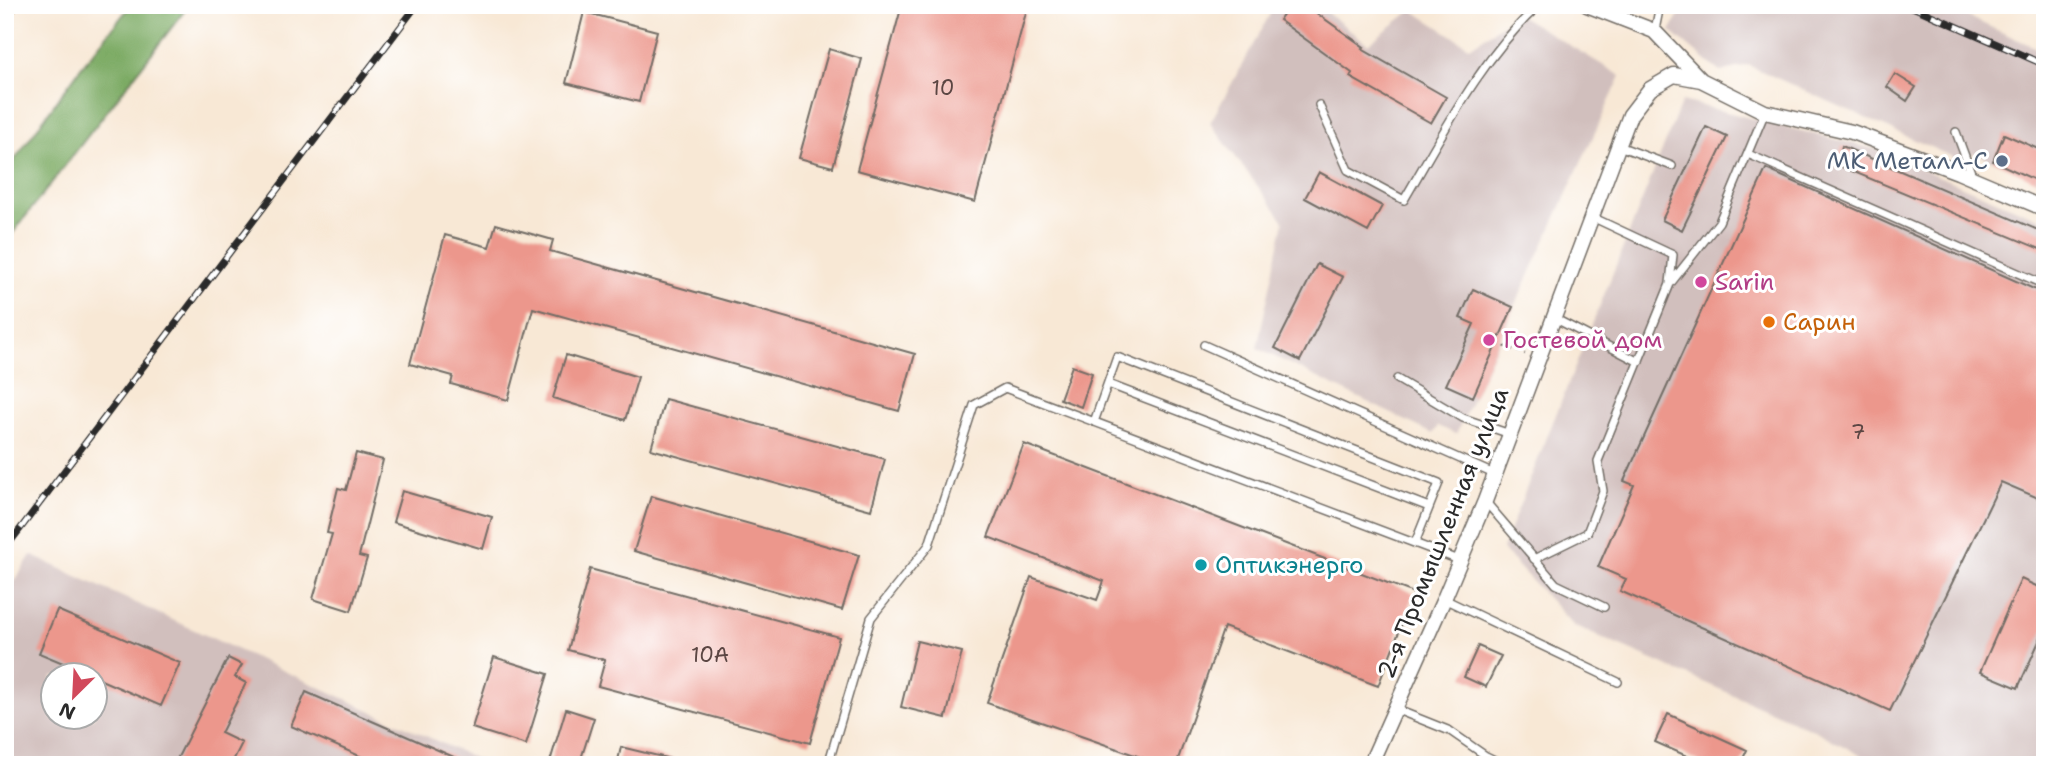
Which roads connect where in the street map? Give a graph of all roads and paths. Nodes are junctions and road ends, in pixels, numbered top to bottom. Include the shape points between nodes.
1 (21, 5) edge
2 (1539, 5) edge
3 (1587, 5) edge
4 (1660, 5) edge
5 (5, 21) edge
6 (1654, 31) junction
7 (1701, 80) junction
8 (1319, 106) dead end
9 (1765, 112) junction
10 (1956, 132) dead end
11 (1618, 146) junction
12 (1748, 154) junction
13 (1672, 166) dead end
14 (1973, 178) junction
15 (2045, 209) edge
16 (1592, 217) junction
17 (1670, 284) junction
18 (2045, 285) edge
19 (1553, 318) junction
20 (1498, 344) dead end
21 (1204, 345) dead end
22 (1538, 359) junction
23 (1639, 362) junction
24 (1397, 379) dead end
25 (1108, 384) junction
26 (1094, 422) junction
27 (1510, 434) junction
28 (1494, 474) junction
29 (1485, 500) junction
30 (1429, 507) junction
31 (1415, 544) junction
32 (1534, 559) junction
33 (1459, 560) junction
34 (1444, 599) junction
35 (1604, 607) dead end
36 (1618, 682) dead end
37 (1395, 709) junction
38 (828, 765) edge
39 (1370, 765) edge
40 (1504, 765) edge

1 - 5 path
2 - 8 lane via 1464,98 1404,200 1348,170
3 - 6 street
4 - 6 lane
6 - 7 street
7 - 9 street, 2-я Промышленная улица
7 - 11 street, 2-я Промышленная улица via 1674,75 1650,89 1630,115
9 - 12 lane
9 - 14 street, 2-я Промышленная улица via 1852,132
10 - 14 lane
11 - 13 lane
11 - 16 street, 2-я Промышленная улица
12 - 17 lane via 1719,222
12 - 18 lane
14 - 15 street, 2-я Промышленная улица
16 - 17 lane via 1672,254
16 - 19 street, 2-я Промышленная улица
17 - 23 lane
19 - 22 street, 2-я Промышленная улица
19 - 23 lane
20 - 22 path
21 - 28 lane
22 - 27 street, 2-я Промышленная улица
23 - 32 lane via 1598,461 1603,491 1587,533
24 - 27 lane via 1463,418
25 - 26 lane
25 - 30 lane
25 - 30 lane via 1117,357 1439,483
26 - 31 lane
26 - 38 lane via 1005,388 974,405 929,545 872,618
27 - 28 street, 2-я Промышленная улица
28 - 29 street, 2-я Промышленная улица
29 - 32 lane
29 - 33 street, 2-я Промышленная улица
30 - 31 lane
31 - 33 lane
32 - 35 lane via 1556,584
33 - 34 street, 2-я Промышленная улица
34 - 36 lane
34 - 37 street, 2-я Промышленная улица
37 - 39 street, 2-я Промышленная улица
37 - 40 lane via 1450,732

